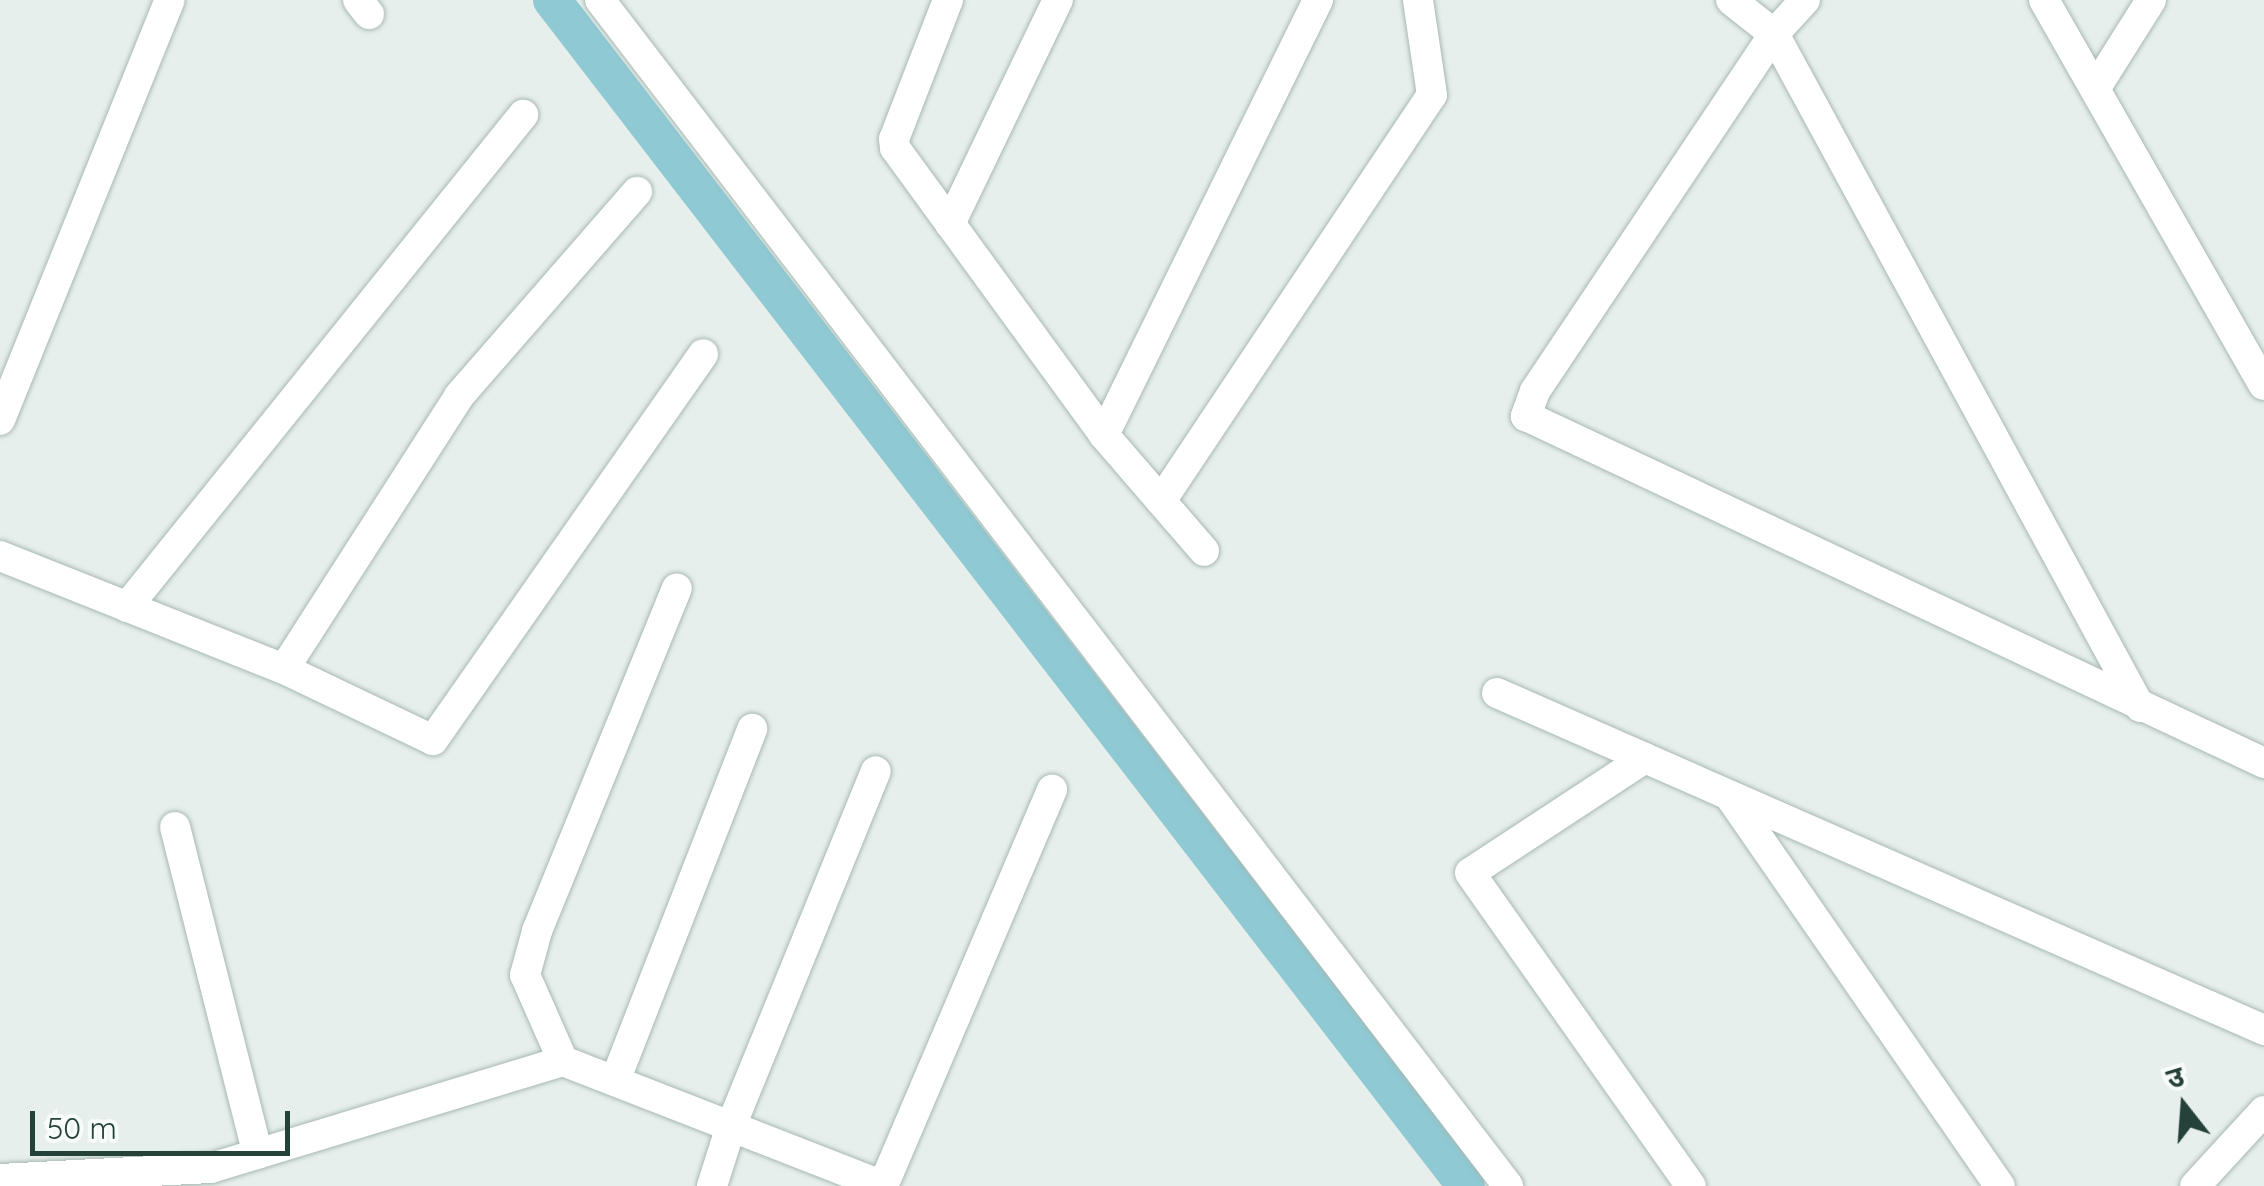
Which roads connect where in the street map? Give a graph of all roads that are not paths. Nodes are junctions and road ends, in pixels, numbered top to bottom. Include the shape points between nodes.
1 (170, 0) edge
2 (600, 0) edge
3 (948, 0) edge
4 (1058, 0) edge
5 (1318, 0) edge
6 (1418, 0) edge
7 (1731, 0) edge
8 (1805, 0) edge
9 (2044, 0) edge
10 (2152, 0) edge
11 (1774, 34) junction
12 (2095, 89) junction
13 (523, 115) dead end
14 (637, 192) dead end
15 (950, 224) junction
16 (703, 354) dead end
17 (2264, 385) edge
18 (0, 420) edge
19 (1104, 435) junction
20 (1161, 501) junction
21 (1204, 551) dead end
22 (0, 556) edge
23 (678, 588) dead end
24 (128, 606) junction
25 (284, 670) junction
26 (1498, 693) dead end
27 (2140, 707) junction
28 (752, 730) dead end
29 (1645, 758) junction
30 (2264, 762) edge
31 (876, 771) dead end
32 (1052, 789) dead end
33 (1730, 795) junction
34 (175, 826) dead end
35 (2264, 1030) edge
36 (563, 1060) junction
37 (615, 1081) junction
38 (2264, 1111) edge
39 (731, 1126) junction
40 (258, 1154) junction
41 (0, 1179) edge
42 (712, 1186) edge
43 (883, 1186) edge
44 (1508, 1186) edge
45 (1691, 1186) edge
46 (2000, 1186) edge
47 (2195, 1186) edge

1 - 18 street
2 - 44 street
3 - 15 street via 894,143
4 - 15 street
5 - 19 street
6 - 20 street via 1432,95
7 - 11 street
8 - 11 street
9 - 12 street
10 - 12 street
11 - 27 street
11 - 27 street via 1535,391 1526,416
12 - 17 street
13 - 24 street
14 - 25 street via 460,396
15 - 19 street
16 - 25 street via 433,740
19 - 20 street
20 - 21 street
22 - 24 street
23 - 36 street via 525,975
24 - 25 street
26 - 29 street
27 - 30 street
28 - 37 street
29 - 33 street
29 - 45 street via 1470,873
31 - 39 street
32 - 43 street
33 - 35 street
33 - 46 street
34 - 40 street
36 - 37 street
36 - 40 street
37 - 39 street
38 - 47 street
39 - 42 street
39 - 43 street
40 - 41 street via 211,1168

